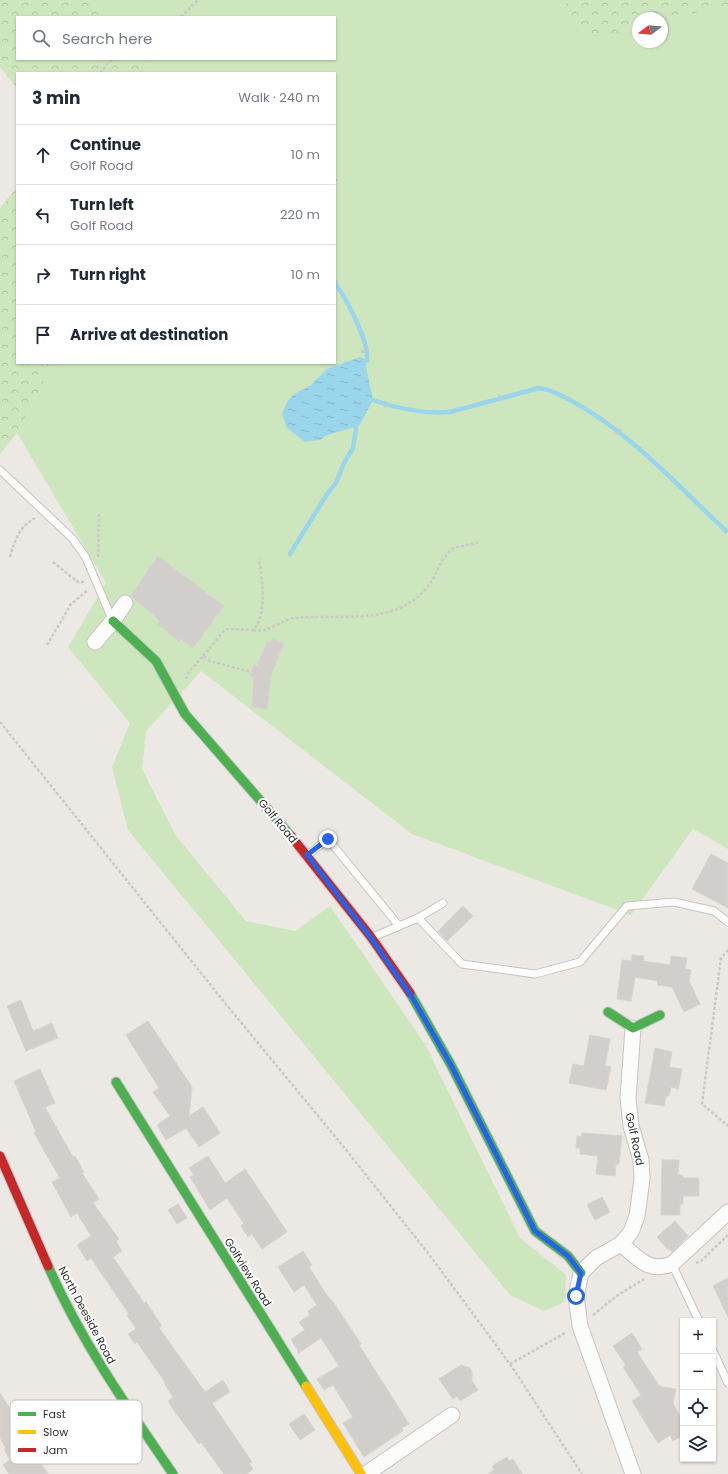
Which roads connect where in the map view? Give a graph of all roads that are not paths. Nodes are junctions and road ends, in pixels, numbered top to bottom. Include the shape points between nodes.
1 (0, 470) edge
2 (125, 603) dead end
3 (113, 621) junction
4 (95, 642) dead end
5 (307, 855) junction
6 (443, 903) dead end
7 (418, 918) junction
8 (728, 922) edge
9 (399, 926) junction
10 (371, 938) junction
11 (608, 1012) dead end
12 (660, 1016) dead end
13 (633, 1028) junction
14 (116, 1082) dead end
15 (0, 1156) edge
16 (728, 1212) edge
17 (621, 1244) junction
18 (672, 1264) junction
19 (581, 1273) junction
20 (698, 1318) edge
21 (714, 1354) edge
22 (728, 1383) edge
23 (122, 1400) edge
24 (452, 1415) dead end
25 (142, 1429) edge
26 (173, 1474) edge
27 (361, 1474) edge
28 (366, 1474) edge
29 (633, 1474) edge

1 - 3 lane via 73,539 86,558
2 - 3 street
3 - 4 street
3 - 5 street, Golf Road via 156,661 185,714
5 - 9 lane via 328,839
5 - 10 street, Golf Road
6 - 7 lane
7 - 8 lane via 462,964 535,974 580,962 627,906 674,902 714,911
7 - 9 lane
9 - 10 lane
10 - 19 street, Golf Road via 412,997 451,1065 535,1231 568,1256
11 - 13 street
12 - 13 street
13 - 17 street, Golf Road via 628,1098 631,1126 642,1160 642,1178 631,1232
14 - 27 street, Golfview Road
15 - 23 street, North Deeside Road via 52,1277 85,1341
16 - 18 street
17 - 18 street via 642,1262 656,1268
17 - 19 street, Golf Road via 596,1258
18 - 20 lane
19 - 29 street via 576,1296 580,1326
21 - 22 lane
24 - 28 street
25 - 26 street, North Deeside Road

